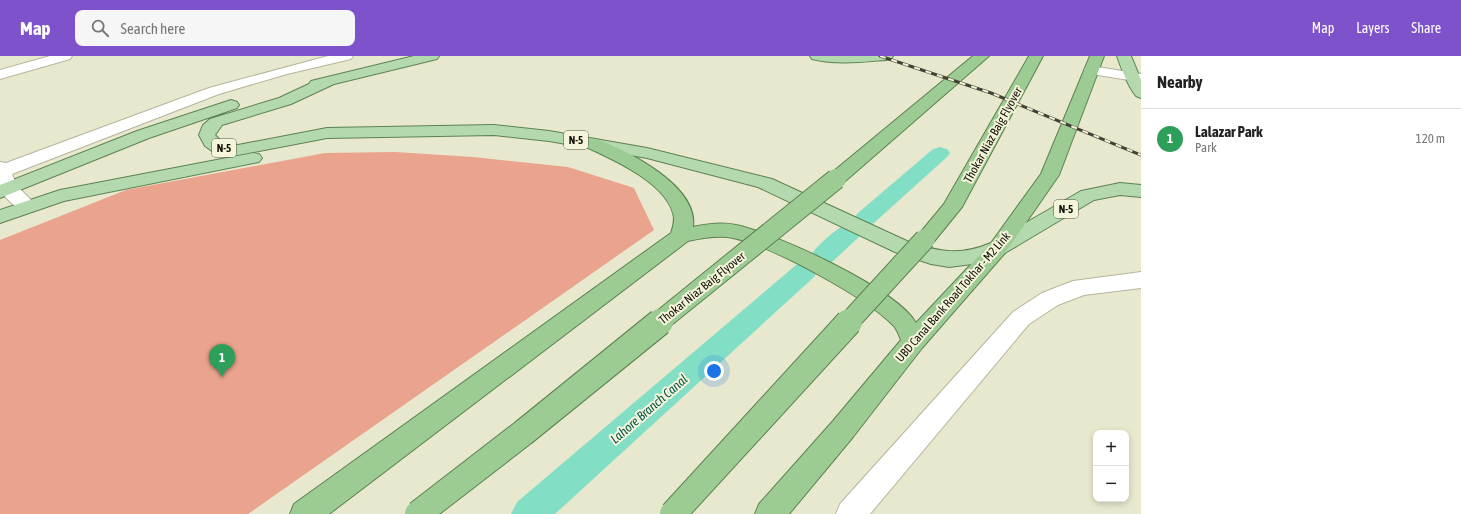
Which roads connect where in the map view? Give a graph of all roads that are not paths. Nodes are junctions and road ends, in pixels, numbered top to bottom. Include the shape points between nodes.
1 (65, 56) edge
2 (346, 56) edge
3 (432, 56) edge
4 (817, 56) edge
5 (886, 56) edge
6 (982, 56) edge
7 (1036, 56) edge
8 (1124, 56) edge
9 (1094, 63) edge
10 (0, 76) edge
11 (1136, 77) edge
12 (331, 80) junction
13 (1141, 93) edge
14 (384, 133) junction
15 (592, 143) junction
16 (1, 170) edge
17 (4, 191) edge
18 (1141, 191) edge
19 (27, 206) junction
20 (0, 217) edge
21 (681, 236) junction
22 (998, 248) junction
23 (1141, 280) edge
24 (914, 341) junction
25 (305, 514) edge
26 (418, 514) edge
27 (673, 514) edge
28 (770, 514) edge
29 (851, 514) edge

1 - 10 street
2 - 16 street via 214,91
3 - 12 main road, N-5
4 - 5 main road via 847,59
6 - 26 highway, Thokar Niaz Baig Flyover, bridge via 836,179 529,428
7 - 27 highway, Thokar Niaz Baig Flyover, bridge via 952,207
8 - 11 main road
9 - 11 street
9 - 22 highway, UBD Canal Bank Road Tokhar - M2 Link via 1050,175
11 - 13 main road
12 - 14 main road, N-5 via 285,101 216,122 207,135 218,147 238,150 327,132
12 - 17 main road via 174,122
14 - 15 main road, N-5 via 494,130
14 - 19 main road via 94,188
15 - 21 highway via 631,161 662,185 679,205 684,216
15 - 22 main road, N-5, bridge via 698,164 765,184 902,247 931,257 964,259 980,256
16 - 17 street
17 - 19 street
18 - 22 main road, N-5 via 1120,189 1088,195
19 - 20 main road
21 - 24 highway via 703,231 734,231 779,246 882,304 902,321
21 - 25 highway
22 - 24 highway, UBD Canal Bank Road Tokhar - M2 Link
23 - 29 street via 1081,287 1050,299 1021,318
24 - 28 highway, UBD Canal Bank Road Tokhar - M2 Link

